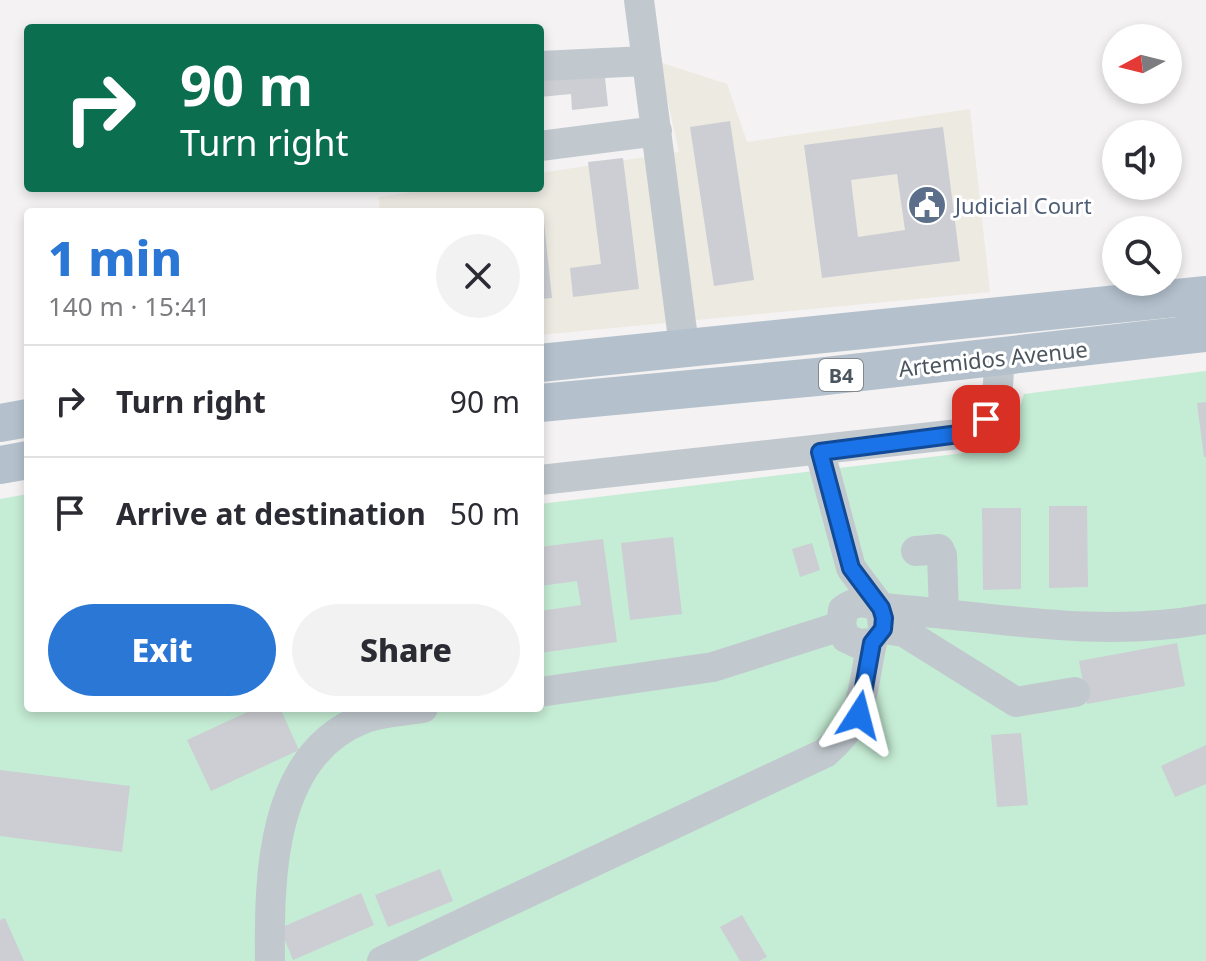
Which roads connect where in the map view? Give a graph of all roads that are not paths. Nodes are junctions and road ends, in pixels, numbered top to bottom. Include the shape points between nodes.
1 (639, 0) edge
2 (646, 61) junction
3 (544, 66) edge
4 (657, 131) junction
5 (544, 145) edge
6 (1206, 295) edge
7 (993, 318) junction
8 (1206, 333) edge
9 (684, 346) junction
10 (999, 358) junction
11 (544, 363) edge
12 (544, 403) edge
13 (24, 419) edge
14 (0, 423) edge
15 (820, 452) junction
16 (24, 461) edge
17 (0, 465) edge
18 (544, 480) edge
19 (916, 551) dead end
20 (944, 613) junction
21 (1206, 619) edge
22 (879, 626) junction
23 (544, 691) edge
24 (1075, 692) dead end
25 (401, 712) edge
26 (270, 961) edge
27 (382, 961) edge

1 - 2 street
2 - 3 street
2 - 4 street
4 - 5 street
4 - 9 street
6 - 7 main road, Artemidos Avenue / B4
7 - 9 main road, Artemidos Avenue / B4
7 - 10 main road
8 - 10 main road, Artemidos Avenue / B4
9 - 11 main road, Artemidos Avenue / B4
10 - 12 main road, Artemidos Avenue / B4
10 - 15 street via 994,405 976,426 937,438
13 - 14 main road
15 - 18 street
15 - 22 street via 851,568
16 - 17 main road
19 - 20 street via 939,549 942,555
20 - 21 street via 1158,628
20 - 22 street
22 - 23 street via 867,602 853,603 843,610 841,626 713,667
22 - 24 street via 904,632 1016,702
22 - 27 street via 859,715 825,753
25 - 26 street via 363,719 318,747 289,794 269,888

